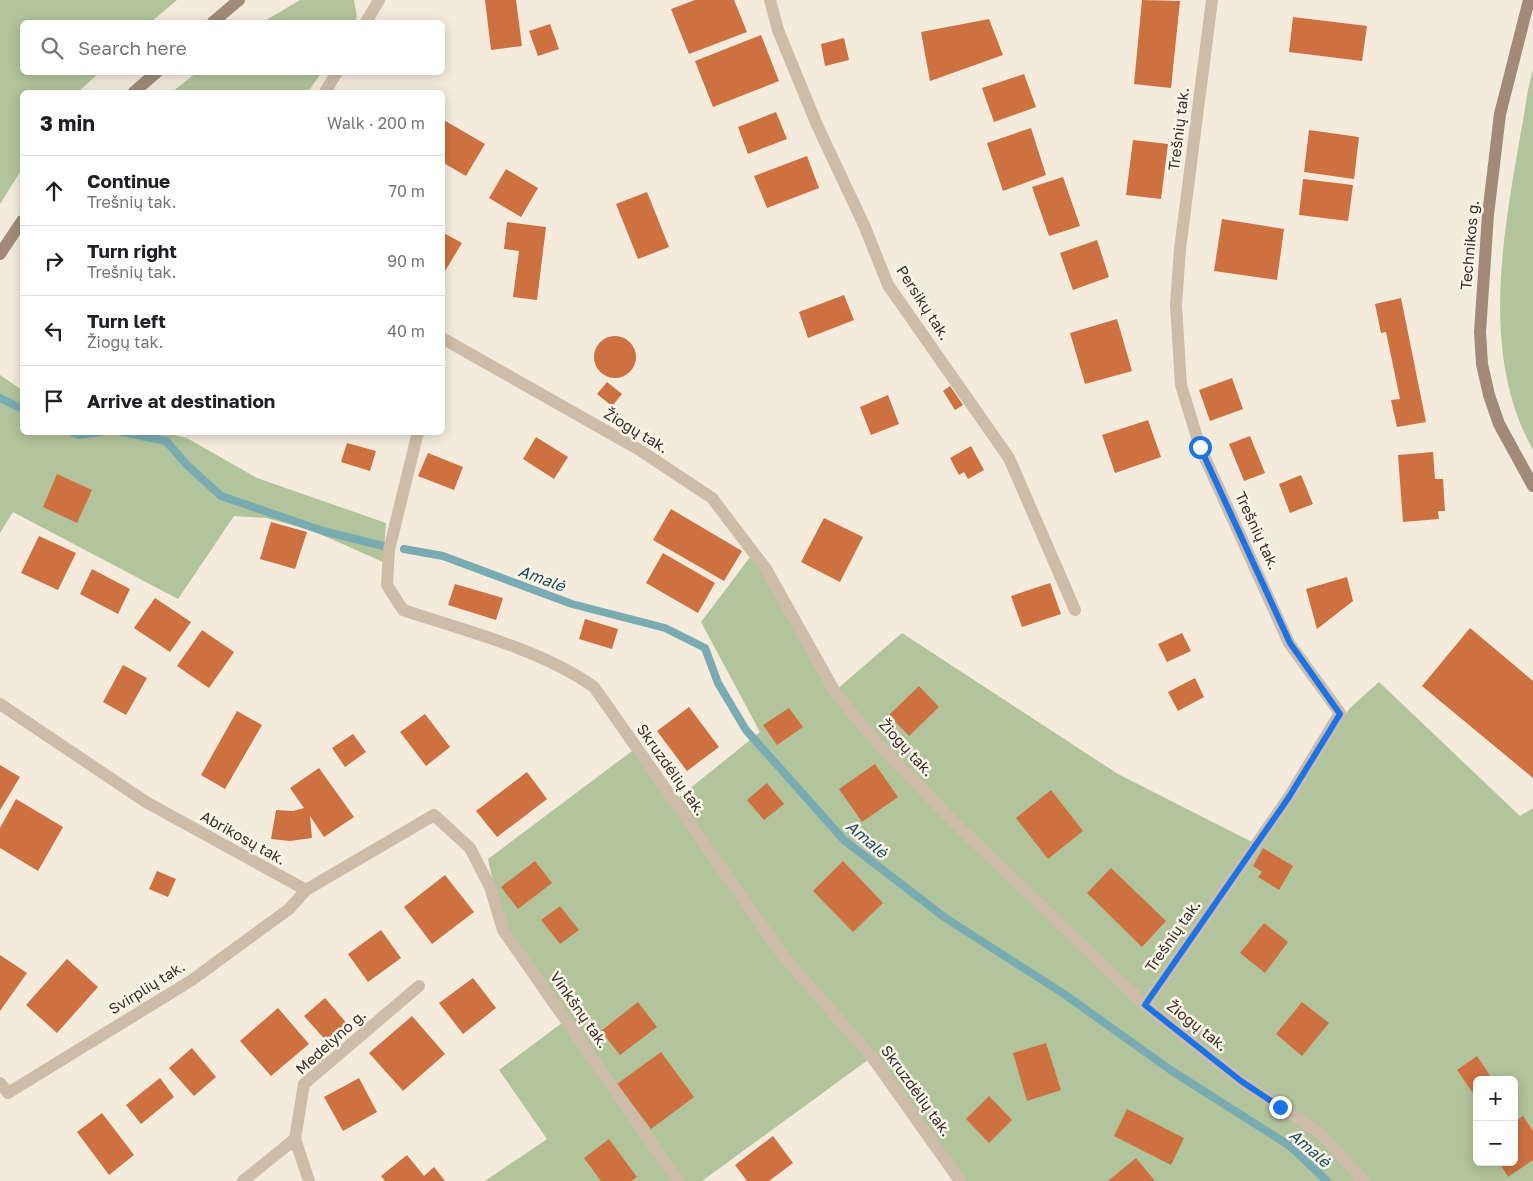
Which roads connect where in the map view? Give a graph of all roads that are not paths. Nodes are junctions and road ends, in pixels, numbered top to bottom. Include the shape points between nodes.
1 (240, 0) edge
2 (379, 0) edge
3 (770, 0) edge
4 (1212, 0) edge
5 (1529, 0) edge
6 (215, 20) edge
7 (367, 20) edge
8 (154, 75) edge
9 (335, 75) edge
10 (136, 90) edge
11 (326, 90) edge
12 (20, 224) edge
13 (0, 254) edge
14 (445, 340) edge
15 (417, 435) edge
16 (1533, 486) edge
17 (1076, 610) dead end
18 (0, 704) edge
19 (306, 890) junction
20 (419, 986) dead end
21 (1145, 1005) junction
22 (0, 1083) edge
23 (295, 1140) junction
24 (243, 1181) edge
25 (309, 1181) edge
26 (678, 1181) edge
27 (960, 1181) edge
28 (1364, 1181) edge

1 - 6 street
2 - 7 street
3 - 17 street, Persikų tak. via 802,91 888,285 1009,458
4 - 21 street, Trešnių tak. via 1180,249 1176,305 1181,385 1200,447 1290,643 1340,714 1289,797
5 - 16 street, Technikos g. via 1500,114 1486,235 1480,332 1482,364 1489,395 1499,424
8 - 10 street
9 - 11 street
12 - 13 street
14 - 21 street, Žiogų tak. via 638,449 712,498 766,568 835,692 878,744 959,827
15 - 27 street, Skruzdėlių tak. via 389,550 388,585 403,610 485,637 571,672 594,687 784,957 872,1057
18 - 19 street, Abrikosų tak. via 146,802
19 - 22 street, Svirplių tak. via 289,908 192,980 8,1093
19 - 26 street, Vinkšnų tak. via 434,815 470,848 490,887 503,930
20 - 23 street, Medelyno g. via 304,1084
21 - 28 street, Žiogų tak. via 1241,1081 1320,1133
23 - 24 street
23 - 25 street, Medelyno g.

